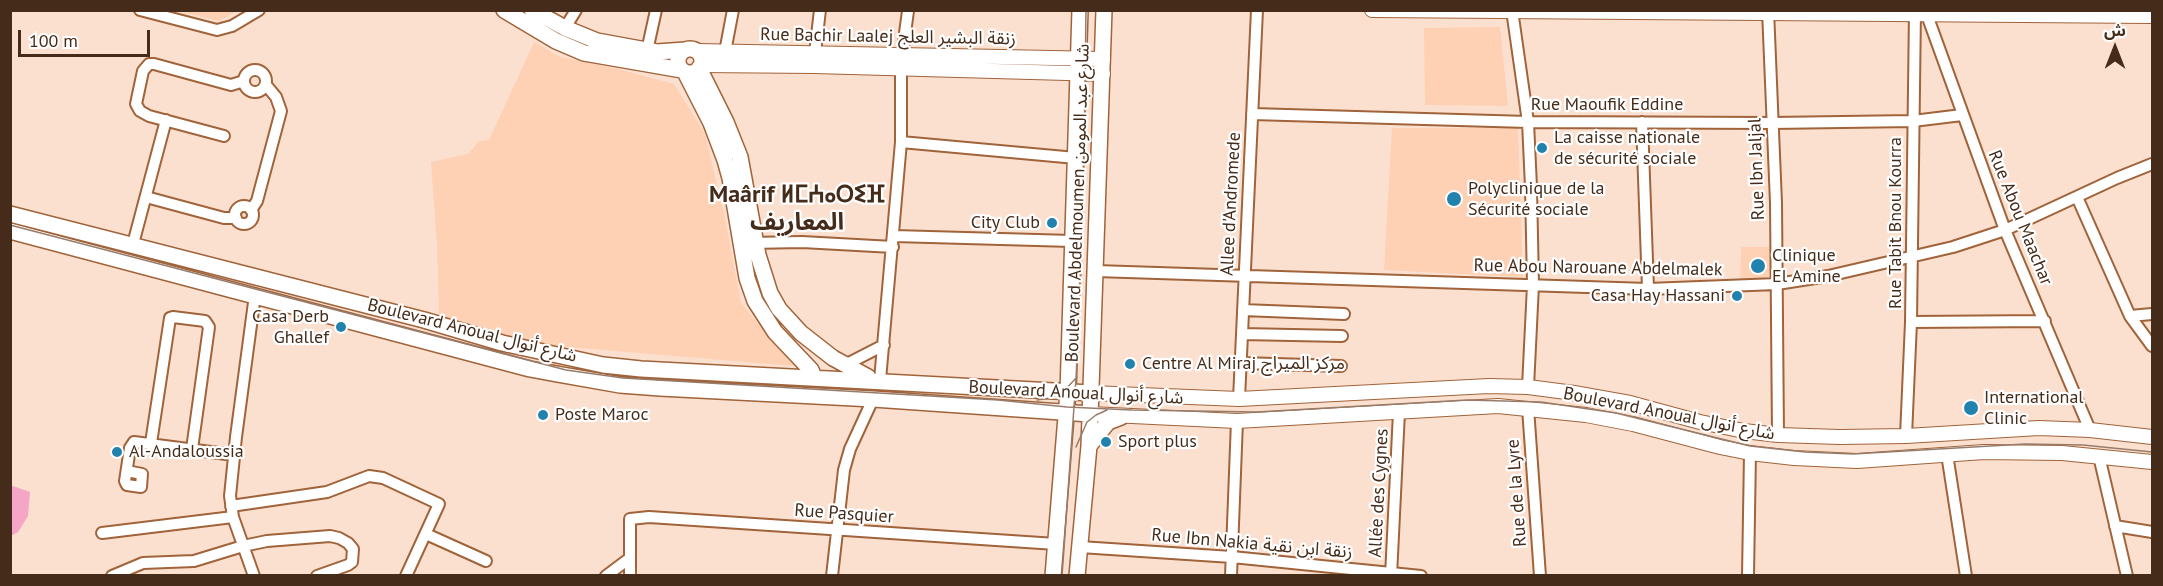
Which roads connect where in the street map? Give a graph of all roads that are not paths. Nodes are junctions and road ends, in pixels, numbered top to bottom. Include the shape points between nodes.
1 (140, 10) edge
2 (259, 10) edge
3 (504, 10) edge
4 (532, 10) edge
5 (576, 10) edge
6 (656, 10) edge
7 (734, 10) edge
8 (820, 10) edge
9 (1080, 10) edge
10 (1104, 10) edge
11 (1257, 10) edge
12 (1372, 10) edge
13 (908, 11) edge
14 (1425, 11) edge
15 (1512, 11) edge
16 (1768, 12) edge
17 (1919, 14) edge
18 (2152, 16) edge
19 (565, 28) junction
20 (647, 51) junction
21 (725, 52) junction
22 (815, 60) junction
23 (902, 62) junction
24 (692, 63) junction
25 (1079, 66) junction
26 (1103, 66) junction
27 (244, 81) junction
28 (266, 85) junction
29 (1252, 114) junction
30 (1962, 115) junction
31 (166, 120) junction
32 (1913, 121) junction
33 (1528, 122) junction
34 (1642, 122) junction
35 (1772, 123) junction
36 (224, 136) dead end
37 (901, 142) junction
38 (1076, 158) junction
39 (2152, 165) edge
40 (146, 197) junction
41 (2077, 197) junction
42 (10, 214) edge
43 (2006, 230) junction
44 (10, 231) edge
45 (893, 241) junction
46 (1072, 242) junction
47 (748, 243) junction
48 (133, 244) junction
49 (1912, 257) junction
50 (1096, 271) junction
51 (1245, 277) junction
52 (1777, 284) junction
53 (1533, 285) junction
54 (1648, 289) junction
55 (255, 296) junction
56 (1243, 310) junction
57 (1344, 314) dead end
58 (2152, 314) edge
59 (2130, 316) junction
60 (2044, 321) junction
61 (1911, 322) junction
62 (1242, 334) junction
63 (1342, 336) dead end
64 (884, 345) junction
65 (2152, 346) edge
66 (1241, 363) junction
67 (845, 365) junction
68 (1341, 366) dead end
69 (1069, 367) junction
70 (814, 377) junction
71 (877, 380) junction
72 (1016, 387) junction
73 (1528, 387) junction
74 (1068, 392) junction
75 (1091, 393) junction
76 (873, 399) junction
77 (1239, 399) junction
78 (1528, 408) junction
79 (1399, 412) junction
80 (1067, 414) junction
81 (1090, 414) junction
82 (1121, 417) junction
83 (1237, 421) junction
84 (2090, 430) junction
85 (1778, 435) junction
86 (1906, 436) junction
87 (2152, 437) edge
88 (151, 443) junction
89 (1089, 446) junction
90 (192, 449) junction
91 (1750, 453) junction
92 (1947, 454) junction
93 (234, 455) junction
94 (2099, 456) junction
95 (2152, 462) edge
96 (127, 471) dead end
97 (232, 511) junction
98 (2115, 526) junction
99 (837, 530) junction
100 (2152, 531) edge
101 (102, 533) dead end
102 (426, 534) junction
103 (1056, 544) junction
104 (243, 546) junction
105 (1080, 547) junction
106 (1232, 557) junction
107 (630, 558) junction
108 (486, 561) dead end
109 (1391, 574) edge
110 (112, 576) edge
111 (254, 576) edge
112 (317, 576) edge
113 (406, 576) edge
114 (606, 576) edge
115 (630, 576) edge
116 (832, 576) edge
117 (1053, 576) edge
118 (1077, 576) edge
119 (1231, 576) edge
120 (1421, 576) edge
121 (1539, 576) edge
122 (1748, 576) edge
123 (1966, 576) edge
124 (2127, 576) edge

1 - 2 street via 217,30
3 - 24 main road via 584,53
4 - 19 main road
5 - 19 street
6 - 20 street
7 - 21 street
8 - 22 street
9 - 25 main road, Boulevard Abdelmoumen شارع عبد المومن
10 - 26 main road, Boulevard Abdelmoumen شارع عبد المومن
11 - 29 street, Allee d'Andromede
12 - 14 street
13 - 23 street
14 - 15 street
15 - 16 street
15 - 33 street
16 - 17 street
16 - 35 street, Rue Ibn Jaljal
17 - 18 street
17 - 30 street, Rue Abou Maachar
17 - 32 street, Rue Tabit Bnou Kourra
19 - 20 main road via 597,41
20 - 24 main road via 666,52
21 - 22 street, Rue Bachir Laalej زنقة البشير العلج
21 - 24 street, Rue Bachir Laalej زنقة البشير العلج
22 - 23 street, Rue Bachir Laalej زنقة البشير العلج
22 - 24 street, Rue Bachir Laalej زنقة البشير العلج
23 - 25 street, Rue Bachir Laalej زنقة البشير العلج
23 - 37 street
24 - 47 main road via 726,122 740,157
25 - 26 street, Rue Bachir Laalej زنقة البشير العلج
25 - 38 main road, Boulevard Abdelmoumen شارع عبد المومن
26 - 50 main road, Boulevard Abdelmoumen شارع عبد المومن
27 - 28 street via 253,92
27 - 28 street via 249,72 259,70
27 - 31 street via 231,85 149,64 143,70 137,108
28 - 40 street via 281,111 249,223
29 - 33 street, Rue Maoufik Eddine
29 - 51 street, Allee d'Andromede
30 - 32 street, Rue Maoufik Eddine
30 - 43 street, Rue Abou Maachar
31 - 36 street
31 - 40 street
32 - 35 street, Rue Maoufik Eddine
32 - 49 street, Rue Tabit Bnou Kourra
33 - 34 street, Rue Maoufik Eddine
33 - 53 street
34 - 35 street, Rue Maoufik Eddine
34 - 54 street
35 - 52 street, Rue Ibn Jaljal
37 - 38 street
37 - 45 street
38 - 46 main road, Boulevard Abdelmoumen شارع عبد المومن
39 - 41 street, Rue Abou Narouane Abdelmalek
40 - 48 street
41 - 43 street, Rue Abou Narouane Abdelmalek
41 - 59 street
42 - 48 main road, Boulevard Anoual شارع أنوال
43 - 49 street, Rue Abou Narouane Abdelmalek
43 - 60 street, Rue Abou Maachar
44 - 55 main road, Boulevard Anoual شارع أنوال
45 - 46 street
45 - 47 street
45 - 64 street
46 - 69 main road, Boulevard Abdelmoumen شارع عبد المومن
47 - 67 main road via 779,309 801,333
47 - 70 main road via 750,290 755,302
48 - 70 main road, Boulevard Anoual شارع أنوال via 502,343 586,361 641,369
49 - 52 street, Rue Abou Narouane Abdelmalek
49 - 61 street, Rue Tabit Bnou Kourra
50 - 51 street, Rue Abou Narouane Abdelmalek
50 - 75 main road, Boulevard Abdelmoumen شارع عبد المومن
51 - 53 street, Rue Abou Narouane Abdelmalek
51 - 56 street, Allee d'Andromede
52 - 54 street, Rue Abou Narouane Abdelmalek
52 - 85 street, Rue Ibn Jaljal
53 - 54 street, Rue Abou Narouane Abdelmalek
53 - 73 street
55 - 76 main road, Boulevard Anoual شارع أنوال via 557,374 650,387
55 - 93 street
56 - 57 street
56 - 62 street, Allee d'Andromede
58 - 59 street
59 - 65 street
60 - 61 street
60 - 84 street, Rue Abou Maachar
61 - 86 street, Rue Tabit Bnou Kourra
62 - 63 street
62 - 66 street, Allee d'Andromede
64 - 67 street
64 - 71 street
66 - 68 street
66 - 77 street, Allee d'Andromede
67 - 71 main road
69 - 72 main road via 1052,383
69 - 74 main road, Boulevard Abdelmoumen شارع عبد المومن
70 - 71 main road, Boulevard Anoual شارع أنوال
71 - 72 main road, Boulevard Anoual شارع أنوال
72 - 74 main road, Boulevard Anoual شارع أنوال
73 - 77 street, Boulevard Anoual شارع أنوال
73 - 85 street, Boulevard Anoual شارع أنوال via 1630,403 1700,422
74 - 75 main road, Boulevard Anoual شارع أنوال
74 - 80 main road, Boulevard Abdelmoumen شارع عبد المومن
75 - 77 street, Boulevard Anoual شارع أنوال
75 - 81 main road, Boulevard Abdelmoumen شارع عبد المومن
76 - 80 main road, Boulevard Anoual شارع أنوال
76 - 99 street via 847,459
78 - 79 street, Boulevard Anoual شارع أنوال via 1480,406
78 - 91 street, Boulevard Anoual شارع أنوال via 1610,419
78 - 121 street, Rue de la Lyre
79 - 83 street, Boulevard Anoual شارع أنوال
79 - 109 street, Allée des Cygnes
80 - 81 main road, Boulevard Anoual شارع أنوال
80 - 103 main road, Boulevard Abdelmoumen شارع عبد المومن
81 - 82 street, Boulevard Anoual شارع أنوال
81 - 89 main road, Boulevard Abdelmoumen شارع عبد المومن
82 - 83 street, Boulevard Anoual شارع أنوال
82 - 89 main road via 1108,422
83 - 106 street
84 - 86 street, Boulevard Anoual شارع أنوال via 2000,429
84 - 87 street, Boulevard Anoual شارع أنوال
85 - 86 street, Boulevard Anoual شارع أنوال
88 - 90 street
88 - 90 street via 170,318 205,321 209,327
88 - 96 street via 131,444
89 - 105 main road, Boulevard Abdelmoumen شارع عبد المومن
90 - 93 street
91 - 92 street, Boulevard Anoual شارع أنوال via 1857,460
91 - 122 street
92 - 94 street, Boulevard Anoual شارع أنوال
92 - 123 street
93 - 97 street
94 - 95 street, Boulevard Anoual شارع أنوال
94 - 98 street
97 - 101 street
97 - 102 street via 327,492 376,476 439,504
97 - 104 street
98 - 100 street
98 - 124 street
99 - 103 street, Rue Pasquier
99 - 107 street, Rue Pasquier via 649,517 630,519
99 - 116 street
102 - 108 street
102 - 113 street
103 - 117 main road, Boulevard Abdelmoumen شارع عبد المومن
104 - 110 street via 194,561 143,563
104 - 111 street
104 - 112 street via 315,537 339,538 348,543 353,549 352,562
105 - 106 street, Rue Ibn Nakia زنقة ابن نقية
105 - 118 main road, Boulevard Abdelmoumen شارع عبد المومن
106 - 109 street, Rue Ibn Nakia زنقة ابن نقية
106 - 119 street
107 - 114 street
107 - 115 street
109 - 120 street, Rue Ibn Nakia زنقة ابن نقية

